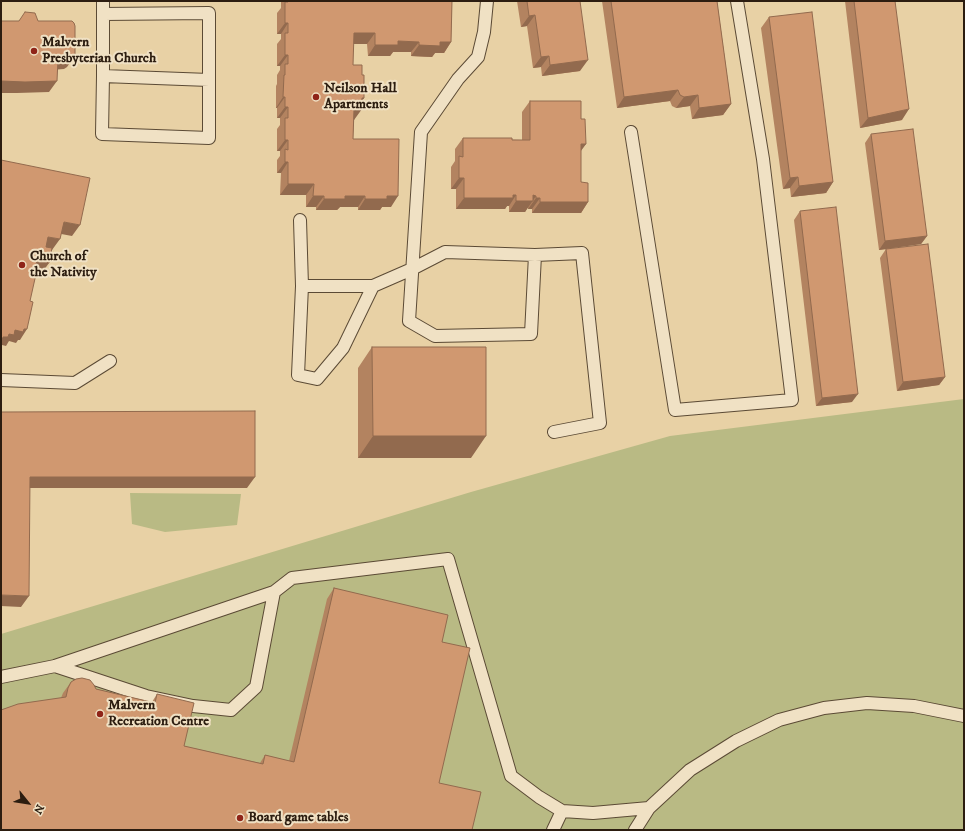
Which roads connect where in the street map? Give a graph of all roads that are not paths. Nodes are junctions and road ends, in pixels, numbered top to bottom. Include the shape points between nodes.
1 (104, 1) edge
2 (487, 1) edge
3 (737, 1) edge
4 (103, 14) junction
5 (103, 76) junction
6 (209, 80) junction
7 (631, 132) dead end
8 (300, 220) dead end
9 (535, 255) junction
10 (412, 269) junction
11 (302, 286) junction
12 (374, 286) junction
13 (110, 361) dead end
14 (1, 380) edge
15 (554, 432) dead end
16 (274, 592) junction
17 (55, 666) junction
18 (1, 677) edge
19 (964, 716) edge
20 (649, 808) junction
21 (562, 811) junction
22 (553, 830) edge
23 (635, 830) edge

1 - 4 lane
2 - 10 lane via 478,57 458,79 421,132
3 - 7 lane via 763,159 792,400 675,410
4 - 5 lane
4 - 6 lane via 209,13
5 - 6 lane
5 - 6 lane via 102,134 117,135 209,138
8 - 11 lane
9 - 10 lane via 444,252
9 - 10 lane via 531,334 435,336 409,321
9 - 15 lane via 582,253 592,346 600,423
10 - 12 lane
11 - 12 lane
11 - 12 lane via 298,375 317,379 343,348
13 - 14 lane via 75,383
16 - 17 lane
16 - 17 lane via 256,687 231,710 193,706 146,696
16 - 21 lane via 292,578 448,559 512,776
17 - 18 lane
19 - 20 lane via 914,706 867,703 824,708 779,720 736,741 690,770
20 - 21 lane via 593,813
20 - 23 lane
21 - 22 lane

